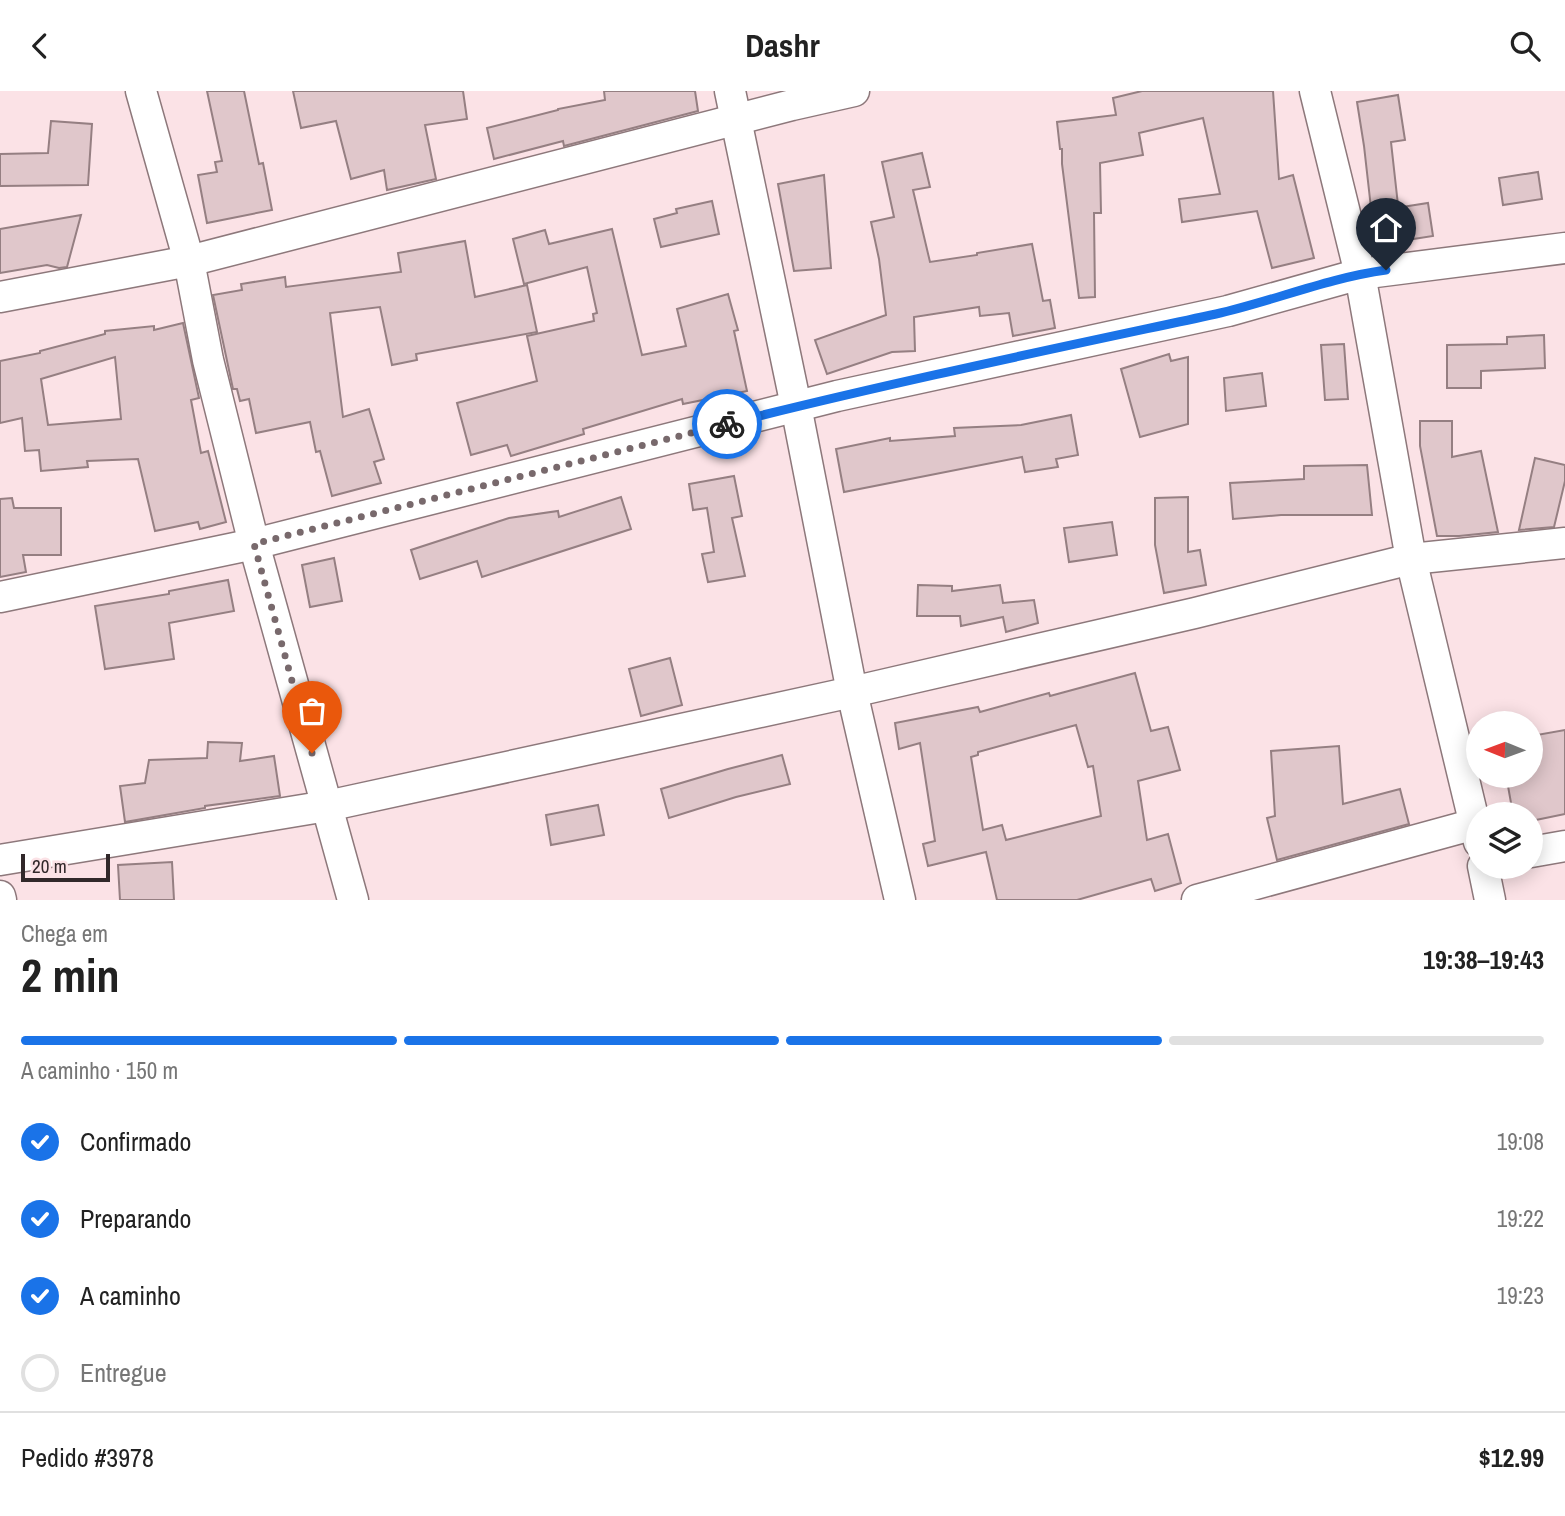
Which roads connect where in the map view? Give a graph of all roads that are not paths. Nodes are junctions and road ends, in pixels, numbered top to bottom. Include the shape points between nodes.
1 (141, 91) edge
2 (854, 91) edge
3 (1315, 91) edge
4 (733, 105) edge
5 (1565, 248) edge
6 (189, 261) junction
7 (1360, 274) junction
8 (0, 296) edge
9 (796, 406) junction
10 (1565, 543) edge
11 (254, 544) junction
12 (1411, 559) junction
13 (0, 597) edge
14 (852, 692) junction
15 (1470, 802) edge
16 (327, 806) junction
17 (1466, 836) edge
18 (1565, 846) edge
19 (1543, 850) edge
20 (0, 860) edge
21 (1486, 879) edge
22 (353, 900) edge
23 (900, 900) edge
24 (1196, 900) edge
25 (1490, 900) edge

1 - 6 street
2 - 4 street
3 - 7 street
4 - 6 street
4 - 9 street
5 - 7 street
6 - 8 street
6 - 11 street via 208,360
7 - 9 street via 1228,311
7 - 12 street
9 - 11 street
9 - 14 street
10 - 12 street
11 - 13 street
11 - 16 street
12 - 14 street
12 - 15 street
14 - 16 street
14 - 23 street
16 - 20 street
16 - 22 street
17 - 24 street
18 - 19 street
21 - 25 street

